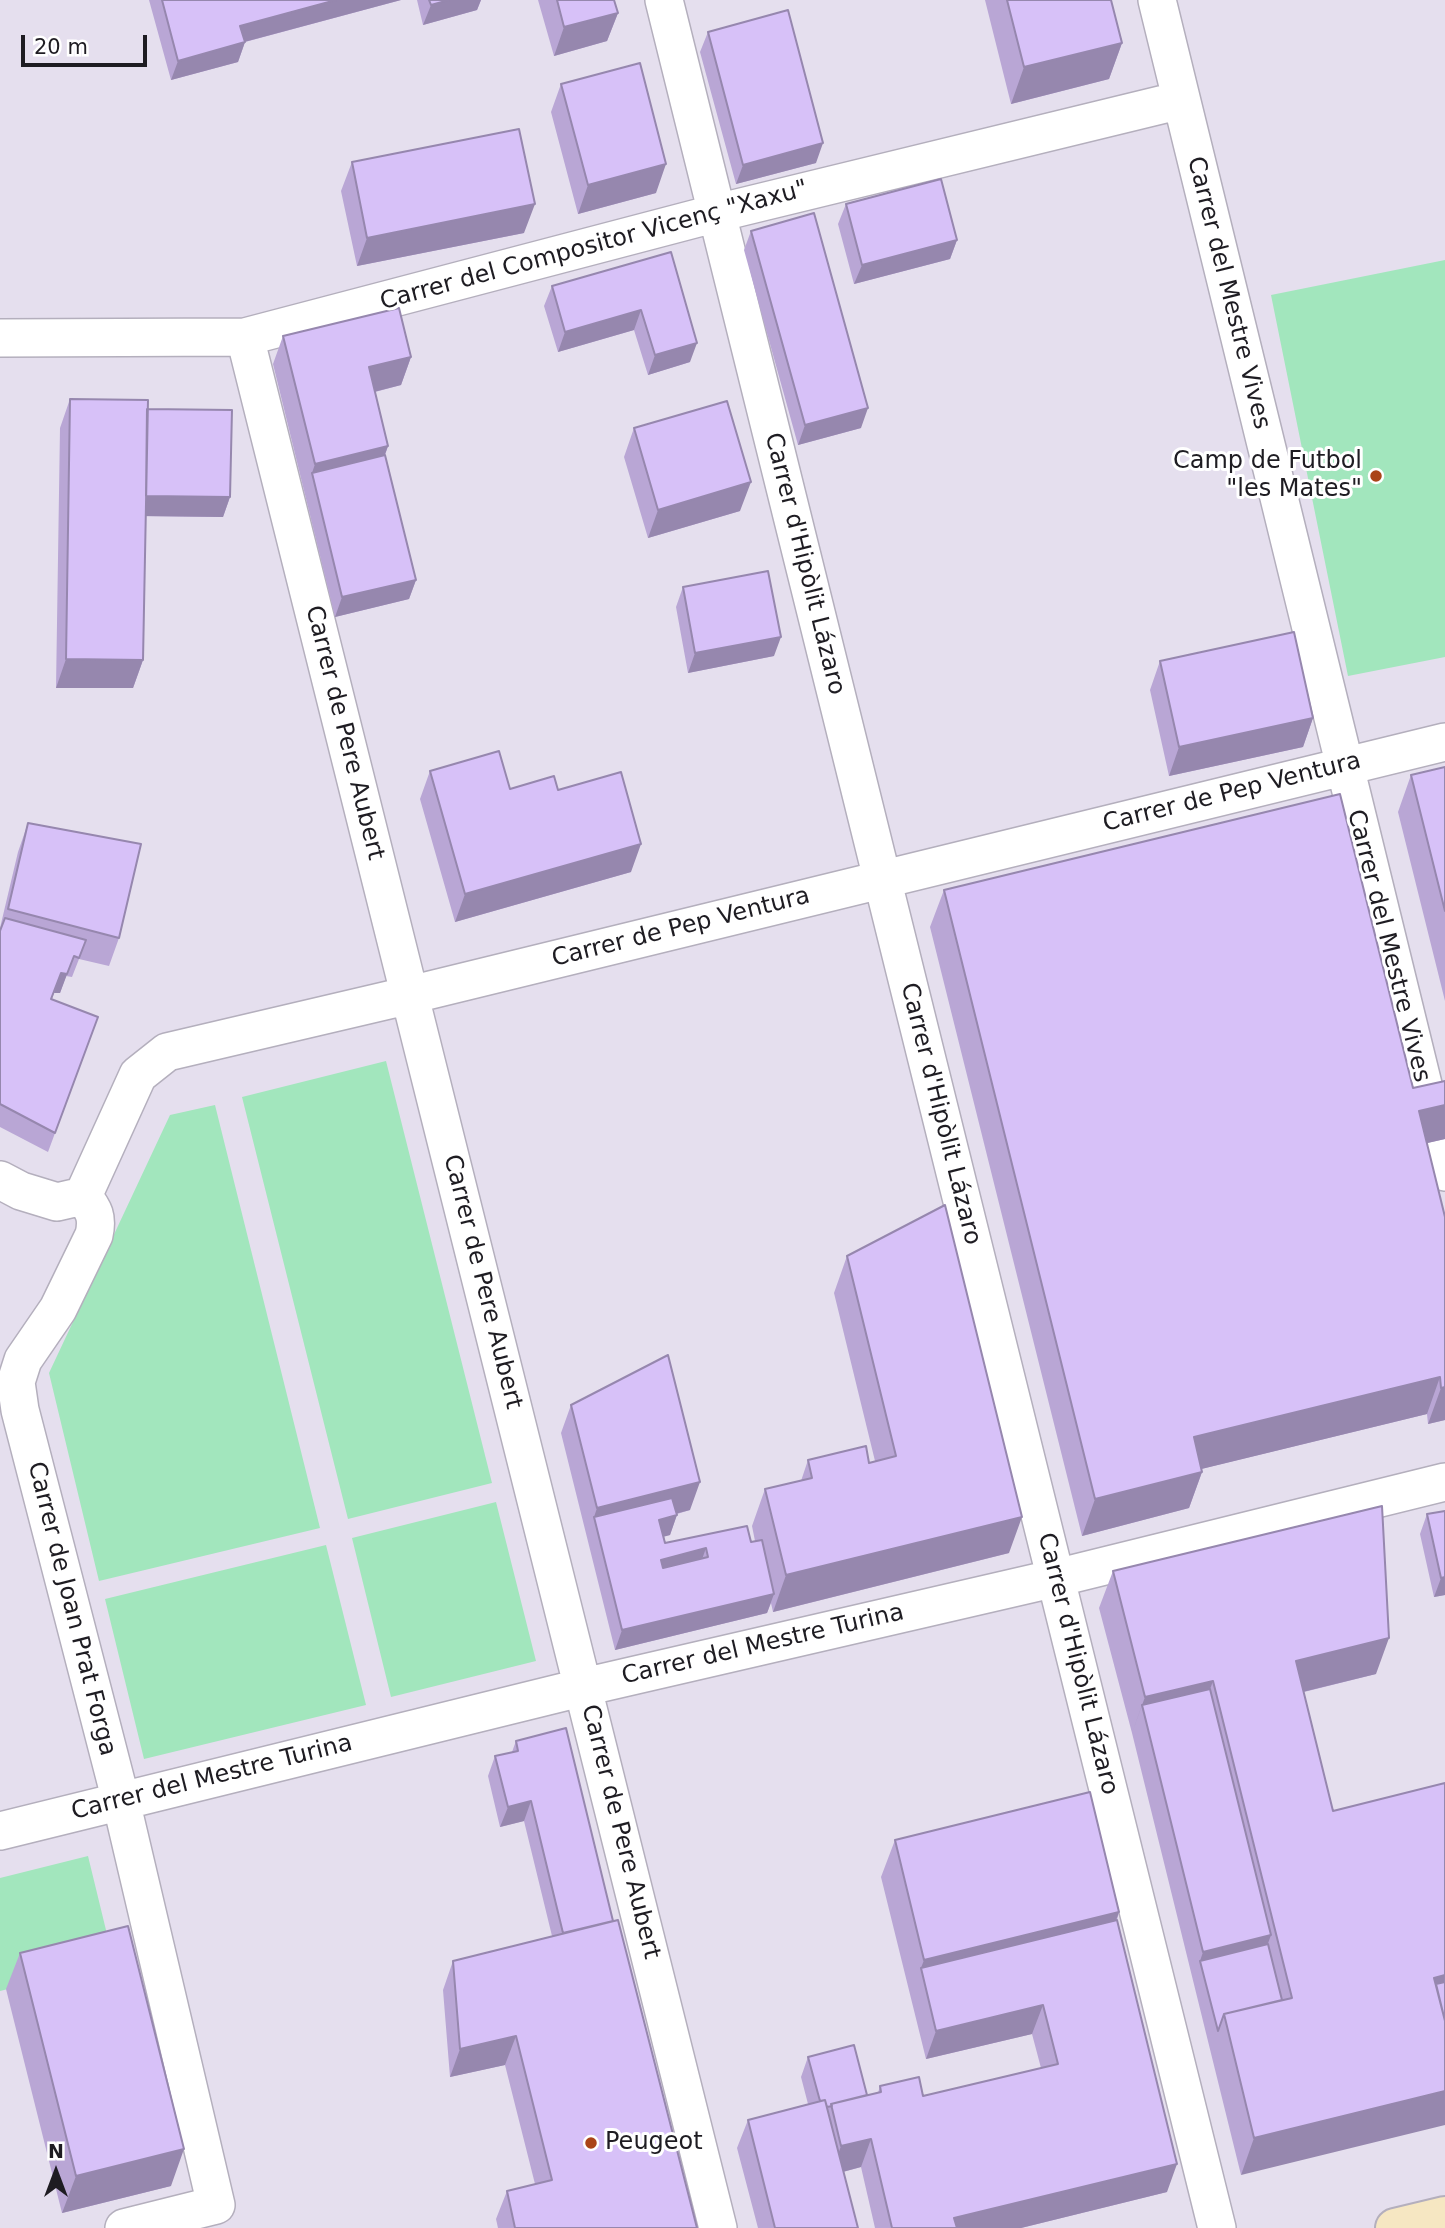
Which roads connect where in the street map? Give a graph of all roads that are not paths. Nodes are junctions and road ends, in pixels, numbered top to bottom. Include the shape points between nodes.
1 (664, 0) edge
2 (1157, 0) edge
3 (1181, 100) junction
4 (717, 213) junction
5 (245, 337) junction
6 (0, 338) edge
7 (1445, 742) edge
8 (1344, 766) junction
9 (882, 878) junction
10 (410, 995) junction
11 (1438, 1143) edge
12 (0, 1180) edge
13 (83, 1196) junction
14 (1445, 1482) edge
15 (1056, 1578) junction
16 (584, 1687) junction
17 (121, 1801) junction
18 (0, 1831) edge
19 (1445, 2216) edge
20 (124, 2228) edge
21 (718, 2228) edge
22 (1217, 2228) edge
23 (1395, 2228) edge

1 - 4 street, Carrer d'Hipòlit Lázaro
2 - 3 street, Carrer del Mestre Vives
3 - 4 street, Carrer del Compositor Vicenç "Xaxu"
3 - 8 street, Carrer del Mestre Vives
4 - 5 street, Carrer del Compositor Vicenç "Xaxu"
4 - 9 street, Carrer d'Hipòlit Lázaro
5 - 6 street, Carrer del Compositor Vicenç "Xaxu"
5 - 10 street, Carrer de Pere Aubert
7 - 8 street, Carrer de Pep Ventura
8 - 9 street, Carrer de Pep Ventura
8 - 11 street, Carrer del Mestre Vives
9 - 10 street, Carrer de Pep Ventura
9 - 15 street, Carrer d'Hipòlit Lázaro
10 - 13 street, Carrer de Pep Ventura via 167,1052 138,1075
10 - 16 street, Carrer de Pere Aubert
12 - 13 street via 57,1202
13 - 17 street, Carrer de Joan Prat Forga via 96,1212 94,1235 58,1309 23,1360 16,1382
14 - 15 street, Carrer del Mestre Turina
15 - 16 street, Carrer del Mestre Turina
15 - 22 street, Carrer d'Hipòlit Lázaro
16 - 17 street, Carrer del Mestre Turina
16 - 21 street, Carrer de Pere Aubert
17 - 18 street, Carrer del Mestre Turina
17 - 20 street, Carrer de Joan Prat Forga via 216,2205
19 - 23 street

